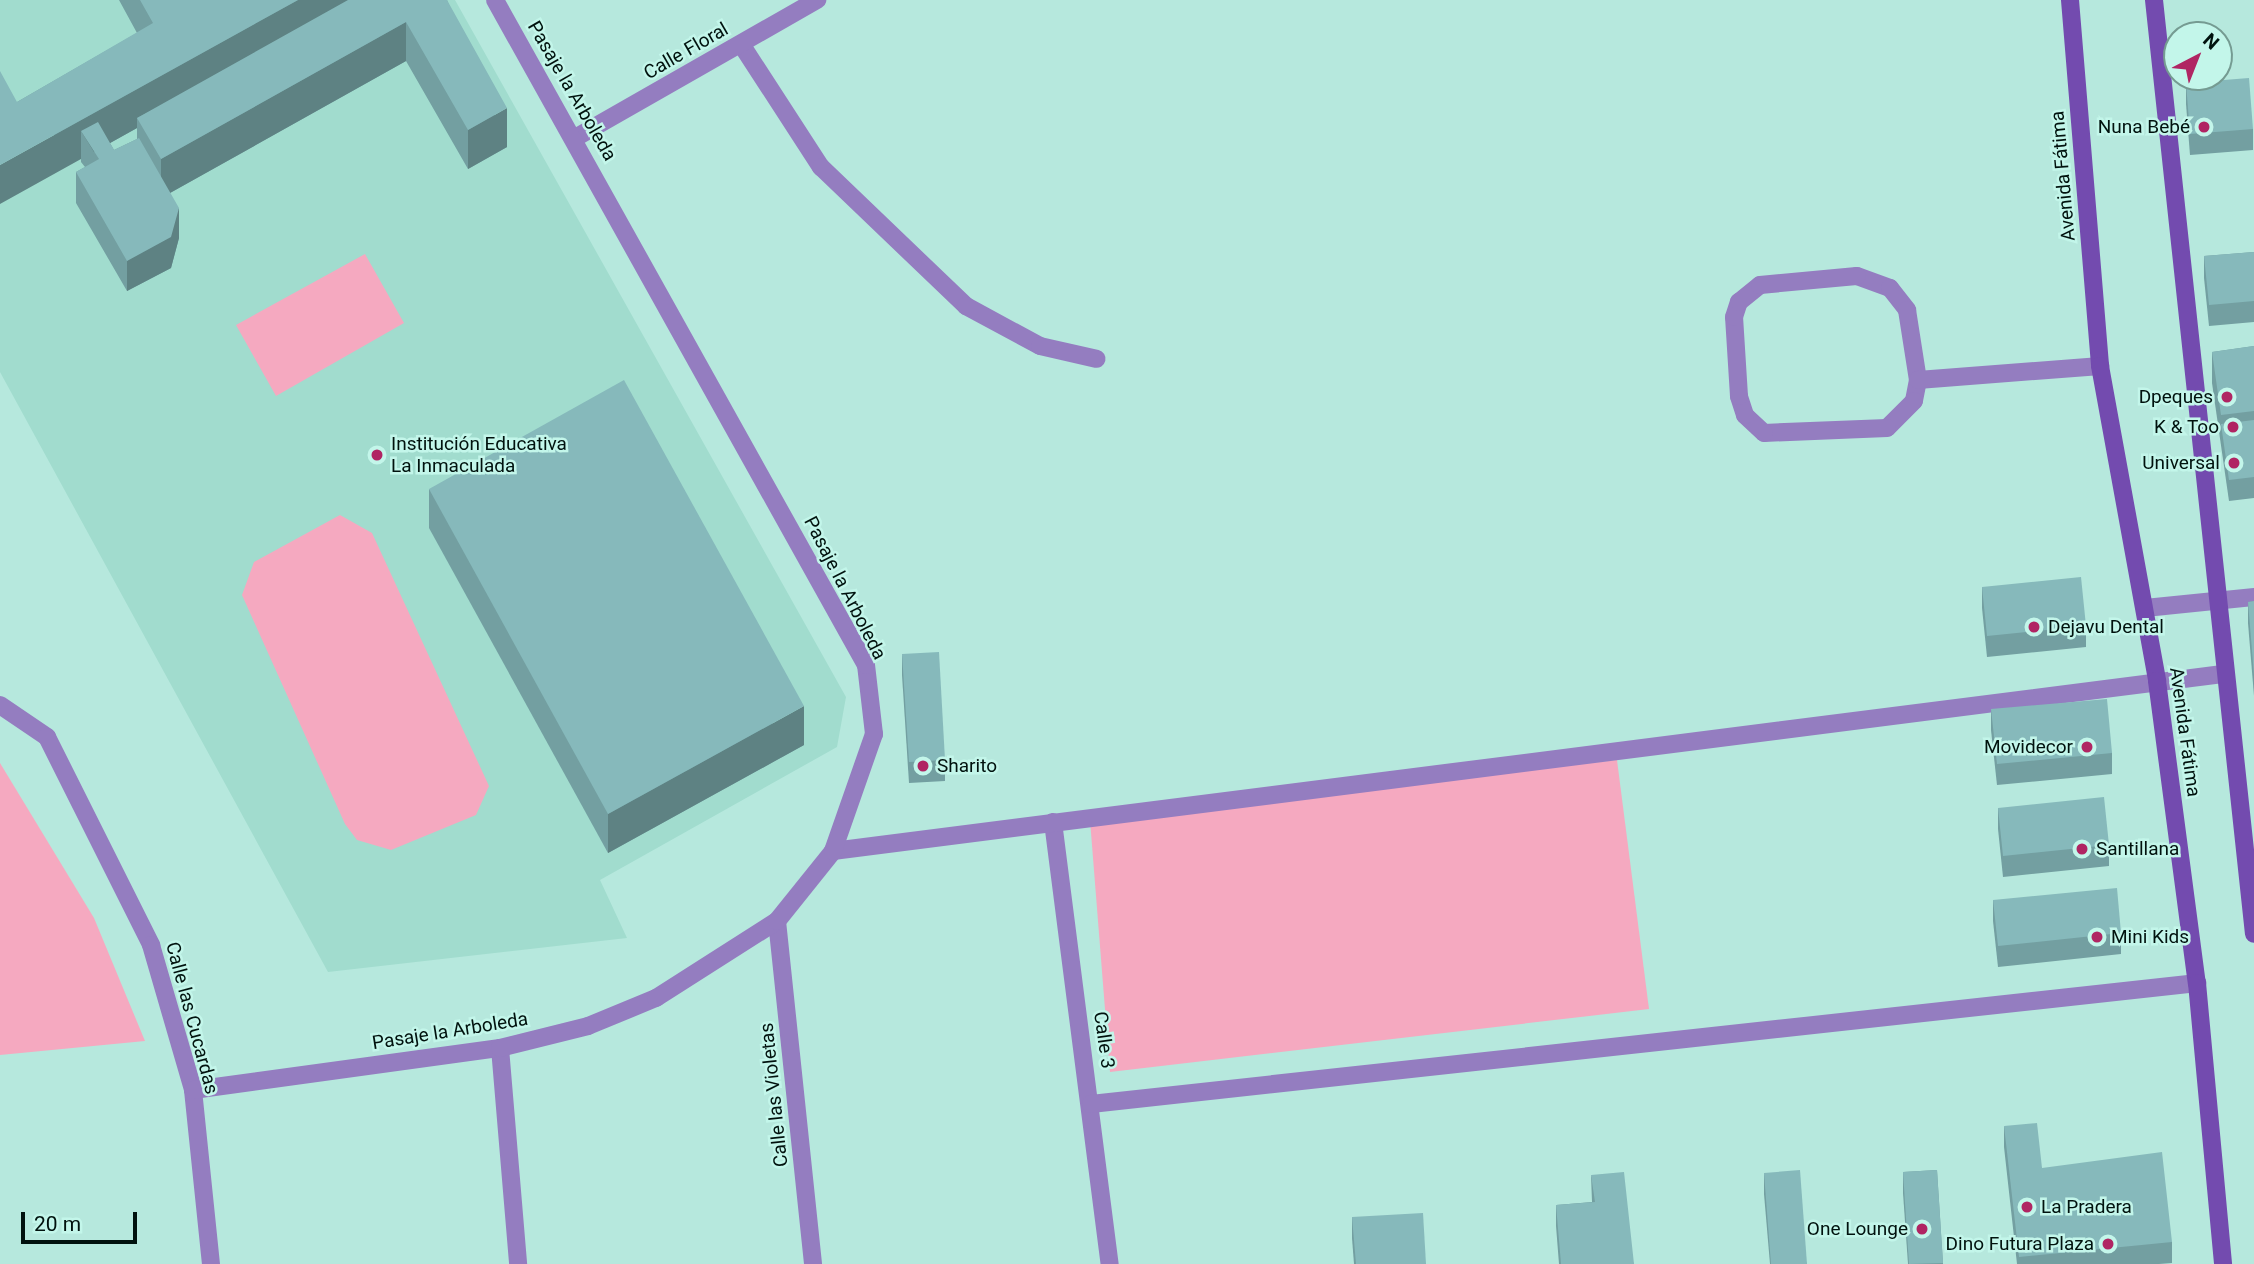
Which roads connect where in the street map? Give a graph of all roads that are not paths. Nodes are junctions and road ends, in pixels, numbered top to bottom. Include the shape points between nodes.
1 (495, 0) edge
2 (817, 0) edge
3 (2070, 0) edge
4 (2154, 0) edge
5 (741, 44) junction
6 (575, 138) junction
7 (1097, 359) dead end
8 (2100, 366) junction
9 (1918, 380) junction
10 (2254, 597) edge
11 (2216, 603) junction
12 (2145, 608) junction
13 (2223, 674) junction
14 (2157, 681) junction
15 (0, 705) edge
16 (1053, 821) junction
17 (2248, 822) edge
18 (833, 851) junction
19 (777, 921) junction
20 (2254, 934) edge
21 (2197, 983) junction
22 (500, 1048) junction
23 (193, 1090) junction
24 (1091, 1104) junction
25 (211, 1264) edge
26 (517, 1264) edge
27 (813, 1264) edge
28 (1110, 1264) edge
29 (2223, 1264) edge

1 - 6 street, Pasaje la Arboleda
2 - 5 street, Calle Floral
3 - 8 main road, Avenida Fátima
4 - 11 main road
5 - 6 street, Calle Floral
5 - 7 street via 821,167 966,306 1029,341
6 - 18 street, Pasaje la Arboleda via 866,665 874,734
8 - 9 street
8 - 12 main road, Avenida Fátima
9 - 9 street via 1907,310 1876,280 1857,276 1773,283 1739,302 1734,317 1739,396 1745,415 1764,433 1887,428 1908,411
10 - 11 street
11 - 12 street
11 - 13 main road
12 - 14 main road, Avenida Fátima
13 - 14 street
13 - 17 main road
14 - 16 street
14 - 21 main road, Avenida Fátima
15 - 23 street, Calle las Cucardas via 47,737 84,810 151,945
16 - 18 street
16 - 24 street, Calle 3
17 - 20 main road
18 - 19 street, Pasaje la Arboleda
19 - 22 street, Pasaje la Arboleda via 656,998 588,1026
19 - 27 street, Calle las Violetas
21 - 24 street
21 - 29 main road, Avenida Fátima
22 - 23 street, Pasaje la Arboleda
22 - 26 street
23 - 25 street, Calle las Cucardas
24 - 28 street, Calle 3

